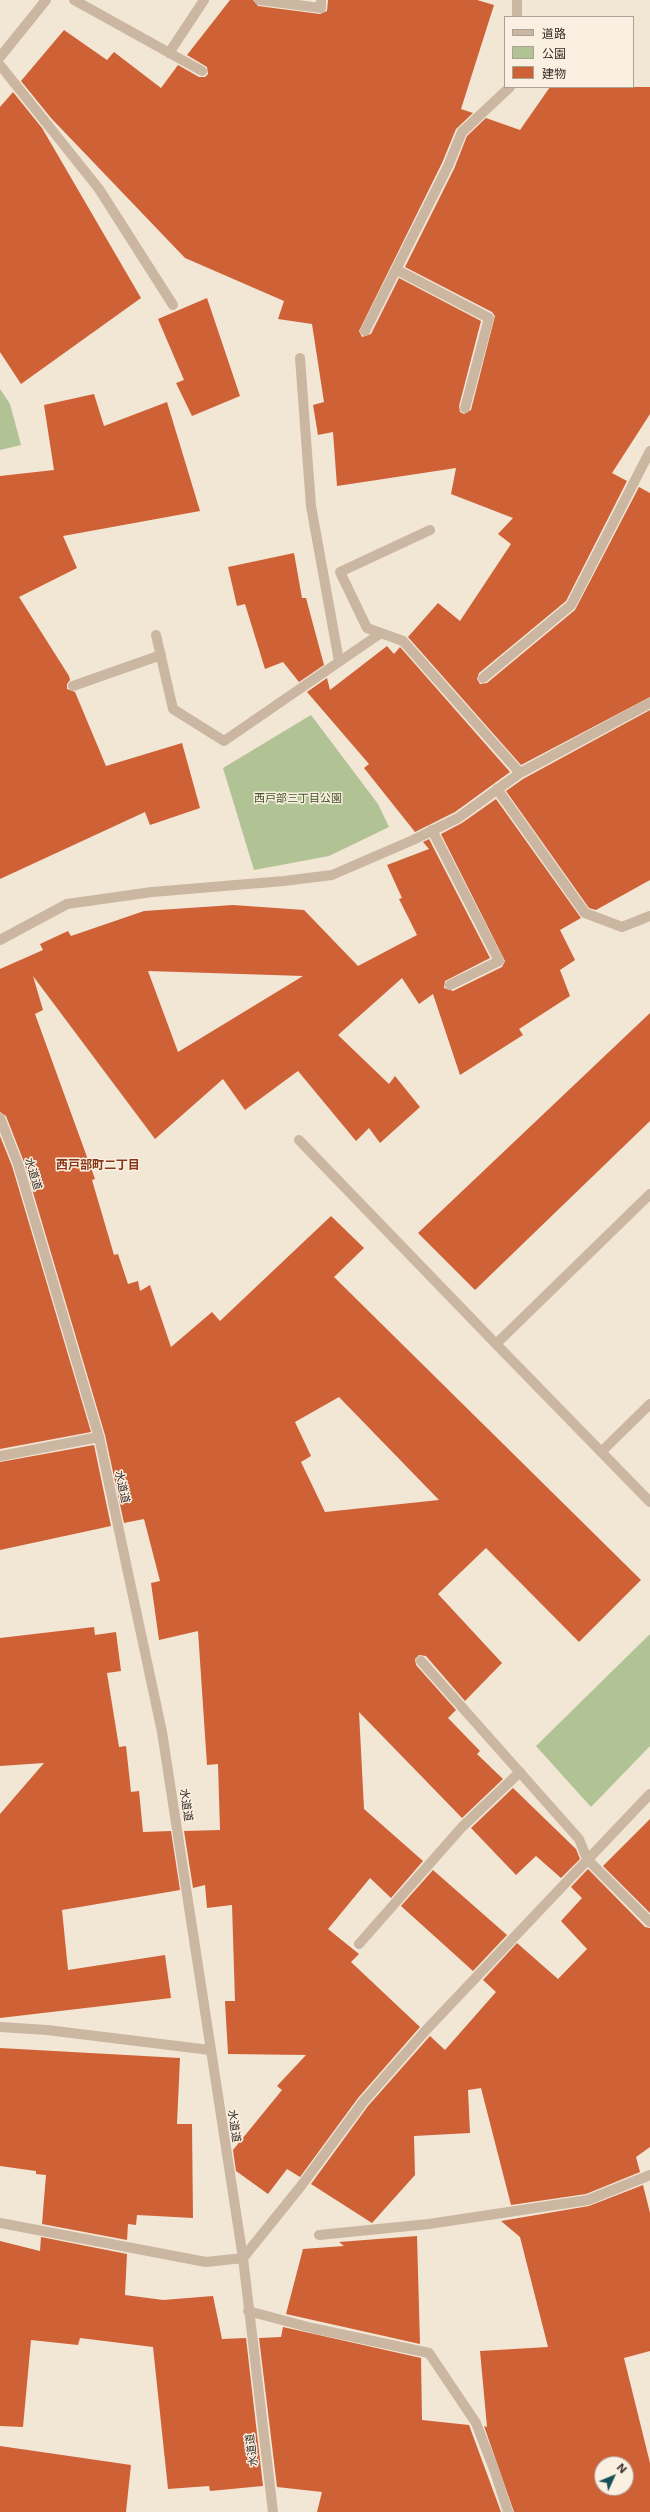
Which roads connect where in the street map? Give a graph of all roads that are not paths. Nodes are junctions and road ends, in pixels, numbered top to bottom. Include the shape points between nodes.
1 (46, 0) edge
2 (74, 0) edge
3 (204, 0) edge
4 (259, 0) edge
5 (321, 0) edge
6 (517, 0) edge
7 (517, 16) edge
8 (169, 53) junction
9 (0, 57) edge
10 (0, 65) edge
11 (202, 71) dead end
12 (509, 88) edge
13 (397, 270) junction
14 (173, 304) dead end
15 (365, 331) dead end
16 (300, 358) dead end
17 (465, 408) dead end
18 (650, 451) edge
19 (430, 530) dead end
20 (381, 633) junction
21 (156, 635) dead end
22 (161, 656) junction
23 (339, 661) junction
24 (483, 678) dead end
25 (73, 686) dead end
26 (650, 703) edge
27 (520, 773) junction
28 (497, 789) junction
29 (432, 830) junction
30 (650, 916) edge
31 (0, 940) edge
32 (450, 985) dead end
33 (0, 1118) edge
34 (299, 1140) dead end
35 (650, 1194) edge
36 (496, 1344) junction
37 (650, 1404) edge
38 (99, 1437) junction
39 (601, 1452) junction
40 (0, 1456) edge
41 (650, 1502) edge
42 (421, 1661) dead end
43 (520, 1772) junction
44 (650, 1794) edge
45 (587, 1859) junction
46 (650, 1922) edge
47 (359, 1944) dead end
48 (0, 2027) edge
49 (210, 2050) junction
50 (650, 2175) edge
51 (0, 2223) edge
52 (319, 2235) dead end
53 (242, 2258) junction
54 (248, 2311) junction
55 (273, 2512) edge
56 (508, 2512) edge

1 - 9 street
2 - 8 street
3 - 8 street
4 - 5 street via 321,8
6 - 7 street
8 - 11 street
10 - 14 street via 99,189
12 - 13 street via 462,132
13 - 15 street
13 - 17 street via 489,318
16 - 23 street via 311,506
18 - 24 street via 571,605
19 - 20 street via 340,572 367,628
20 - 23 street
20 - 27 street via 403,641
21 - 22 street
22 - 23 street via 173,709 224,741
22 - 25 street
26 - 27 street
27 - 28 street
28 - 29 street via 458,818
28 - 30 street via 585,913 622,927
29 - 31 street via 332,875 152,892 67,904
29 - 32 street via 500,961
33 - 38 street, 水道道 via 18,1164
34 - 36 street
35 - 36 street
36 - 39 street
37 - 39 street
38 - 40 street
38 - 49 street, 水道道 via 162,1732
39 - 41 street
42 - 43 street
43 - 45 street via 579,1839
43 - 47 street via 462,1827
44 - 45 street
45 - 46 street
45 - 53 street via 427,2029 373,2091
48 - 49 street via 47,2030
49 - 53 street, 水道道
50 - 52 street via 588,2200 429,2224
51 - 53 street via 206,2262
53 - 54 street, 水道道
54 - 55 street, 水道道
54 - 56 street via 312,2328 429,2352 476,2423

